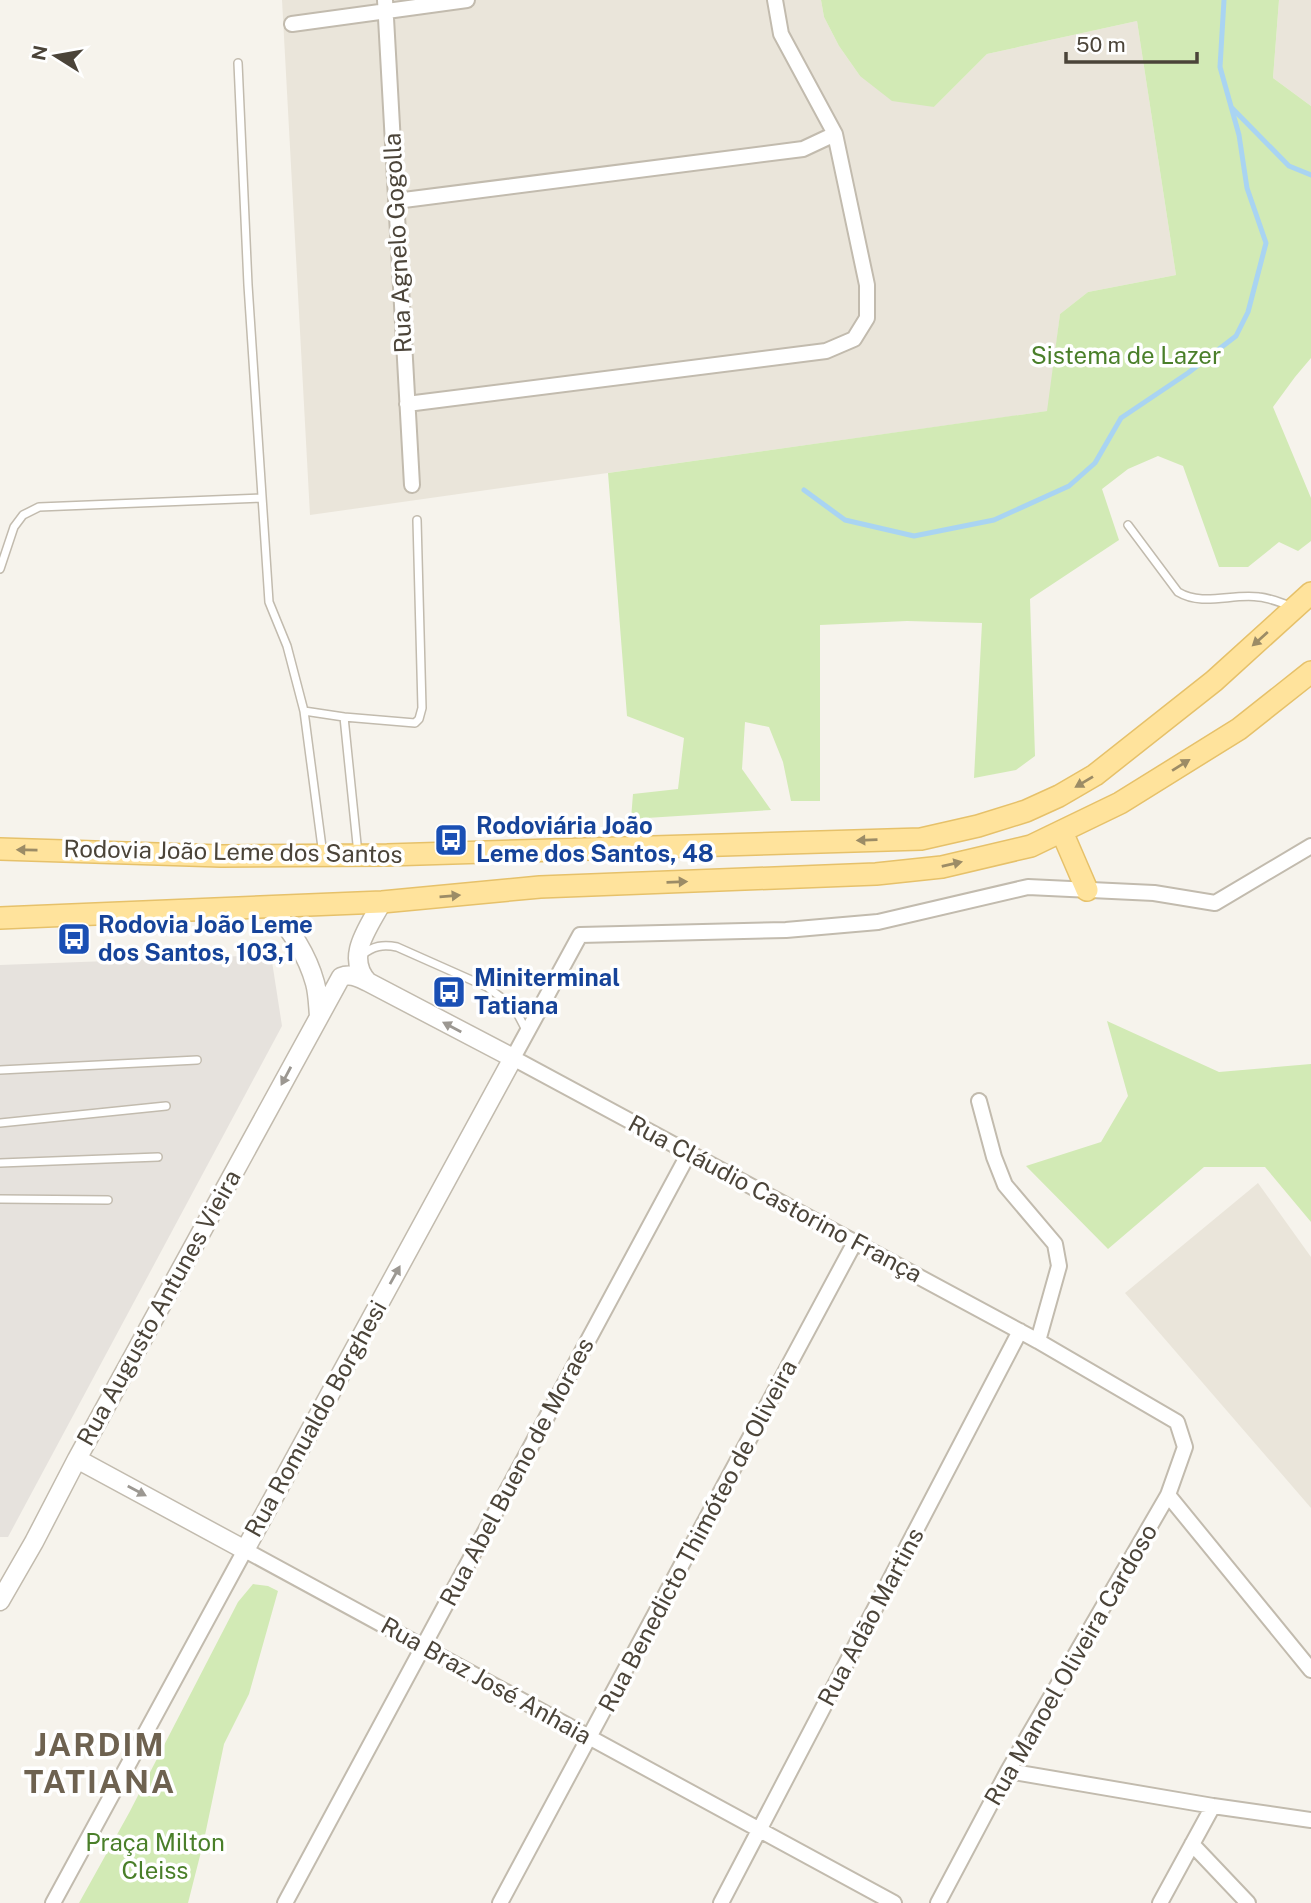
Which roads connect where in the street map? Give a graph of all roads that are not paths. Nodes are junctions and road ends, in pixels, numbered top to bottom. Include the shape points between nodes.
1 (467, 0) edge
2 (775, 0) edge
3 (385, 6) edge
4 (292, 24) dead end
5 (238, 63) dead end
6 (835, 134) junction
7 (396, 201) junction
8 (407, 404) junction
9 (412, 485) dead end
10 (262, 498) junction
11 (417, 520) dead end
12 (1128, 524) dead end
13 (0, 569) edge
14 (1303, 600) edge
15 (1311, 673) edge
16 (304, 711) junction
17 (344, 718) junction
18 (1062, 832) junction
19 (1311, 846) edge
20 (0, 849) edge
21 (323, 855) junction
22 (358, 855) junction
23 (1087, 890) junction
24 (382, 902) junction
25 (272, 908) junction
26 (0, 918) edge
27 (358, 951) junction
28 (341, 977) junction
29 (368, 982) junction
30 (319, 1016) junction
31 (527, 1032) junction
32 (513, 1058) junction
33 (197, 1060) dead end
34 (0, 1070) edge
35 (979, 1101) dead end
36 (166, 1106) dead end
37 (0, 1123) edge
38 (689, 1153) junction
39 (158, 1157) dead end
40 (0, 1163) edge
41 (0, 1199) edge
42 (108, 1200) dead end
43 (855, 1242) junction
44 (1020, 1331) junction
45 (1038, 1340) junction
46 (1178, 1422) joint
47 (78, 1459) junction
48 (1168, 1495) junction
49 (245, 1550) junction
50 (1, 1597) edge
51 (423, 1647) junction
52 (1311, 1670) edge
53 (589, 1737) junction
54 (1008, 1771) junction
55 (1213, 1806) junction
56 (1311, 1820) edge
57 (759, 1830) junction
58 (1192, 1844) junction
59 (52, 1903) edge
60 (285, 1903) edge
61 (500, 1903) edge
62 (721, 1903) edge
63 (894, 1903) edge
64 (938, 1903) edge
65 (1160, 1903) edge
66 (1248, 1903) edge

1 - 3 street
2 - 6 street via 781,34
3 - 4 street
3 - 7 street, Rua Agnelo Gogolla
5 - 10 lane
6 - 7 street via 803,149
6 - 8 street via 867,285 867,318 854,339 826,351
7 - 8 street, Rua Agnelo Gogolla
8 - 9 street, Rua Agnelo Gogolla
10 - 13 lane via 39,507 23,515 14,527
10 - 16 lane via 269,602 287,646
11 - 17 lane via 419,719 415,723
12 - 14 lane via 1178,592 1188,598
14 -> 22 main road, Rodovia João Leme dos Santos via 1214,681 1095,775 1026,811 978,826 921,839
18 -> 15 main road, Rodovia João Leme dos Santos via 1120,803 1239,729
16 - 17 lane
16 - 21 lane
17 - 22 lane
18 - 23 main road
24 -> 18 main road, Rodovia João Leme dos Santos via 540,887 876,874 942,867 1031,846
19 - 23 street via 1215,903 1154,893
21 -> 20 main road, Rodovia João Leme dos Santos
21 - 22 main road, Rodovia João Leme dos Santos
23 - 31 street, Rua Romualdo Borghesi via 1028,887 878,922 786,930 580,936
24 - 25 main road, Rodovia João Leme dos Santos
24 - 27 street
25 - 26 main road, Rodovia João Leme dos Santos
25 - 30 street via 304,955 316,985
27 - 28 lane
27 - 29 street via 357,964
27 - 31 lane via 385,944 397,947 487,987 514,1007
28 - 29 street, Rua Cláudio Castorino França via 347,974
28 - 30 street, Rua Augusto Antunes Vieira
32 -> 29 street, Rua Cláudio Castorino França
30 -> 47 street, Rua Augusto Antunes Vieira
31 - 32 street, Rua Romualdo Borghesi
32 - 38 street, Rua Cláudio Castorino França
49 -> 32 street, Rua Romualdo Borghesi
33 - 34 lane
35 - 45 street via 1005,1185 1055,1244 1059,1266
36 - 37 lane
38 - 43 street, Rua Cláudio Castorino França
38 - 51 street, Rua Abel Bueno de Moraes
39 - 40 lane
41 - 42 lane
43 - 44 street, Rua Cláudio Castorino França
43 - 53 street, Rua Benedicto Thimóteo de Oliveira
44 - 45 street, Rua Cláudio Castorino França
44 - 57 street, Rua Adão Martins
45 - 46 street, Rua Cláudio Castorino França
46 - 48 street, Rua Manoel Oliveira Cardoso via 1185,1447
47 -> 49 street, Rua Braz José Anhaia
47 - 50 street, Rua Augusto Antunes Vieira
48 - 52 street
48 - 54 street, Rua Manoel Oliveira Cardoso
49 - 51 street, Rua Braz José Anhaia
49 - 59 street, Rua Romualdo Borghesi
51 - 53 street, Rua Braz José Anhaia
51 - 60 street, Rua Abel Bueno de Moraes
53 - 57 street, Rua Braz José Anhaia
53 - 61 street, Rua Benedicto Thimóteo de Oliveira
54 - 55 street
54 - 64 street, Rua Manoel Oliveira Cardoso
55 - 56 street
55 - 58 street
57 - 62 street, Rua Adão Martins
57 - 63 street, Rua Braz José Anhaia
58 - 65 street
58 - 66 street

